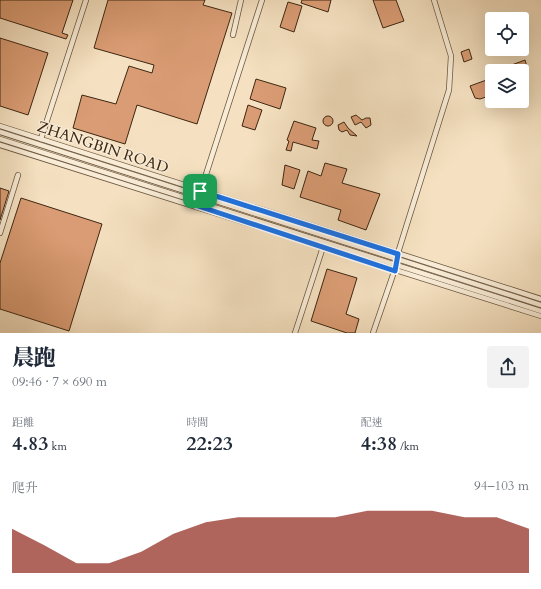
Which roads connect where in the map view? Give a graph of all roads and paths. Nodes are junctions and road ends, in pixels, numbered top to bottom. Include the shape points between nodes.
1 (86, 0) edge
2 (241, 0) edge
3 (262, 0) edge
4 (434, 0) edge
5 (233, 35) dead end
6 (0, 126) edge
7 (0, 132) edge
8 (0, 139) edge
9 (41, 139) junction
10 (0, 145) edge
11 (18, 175) dead end
12 (200, 193) junction
13 (198, 204) junction
14 (0, 233) edge
15 (322, 247) junction
16 (397, 256) junction
17 (395, 268) junction
18 (541, 299) edge
19 (541, 305) edge
20 (541, 312) edge
21 (541, 316) edge
22 (295, 333) edge
23 (373, 333) edge

1 - 9 street
2 - 5 street
3 - 12 street
4 - 16 street via 451,56 449,90
6 - 9 street, ZHANGBIN ROAD
7 - 12 street, ZHANGBIN ROAD
8 - 13 street, ZHANGBIN ROAD
9 - 12 street, ZHANGBIN ROAD
10 - 13 street, ZHANGBIN ROAD
11 - 14 street
12 - 13 street
12 - 16 street, ZHANGBIN ROAD
13 - 15 street, ZHANGBIN ROAD
13 - 17 street, ZHANGBIN ROAD
15 - 17 street, ZHANGBIN ROAD
15 - 22 street
16 - 17 street
16 - 18 street, ZHANGBIN ROAD
16 - 19 street, ZHANGBIN ROAD
17 - 20 street, ZHANGBIN ROAD
17 - 21 street, ZHANGBIN ROAD
17 - 23 street

